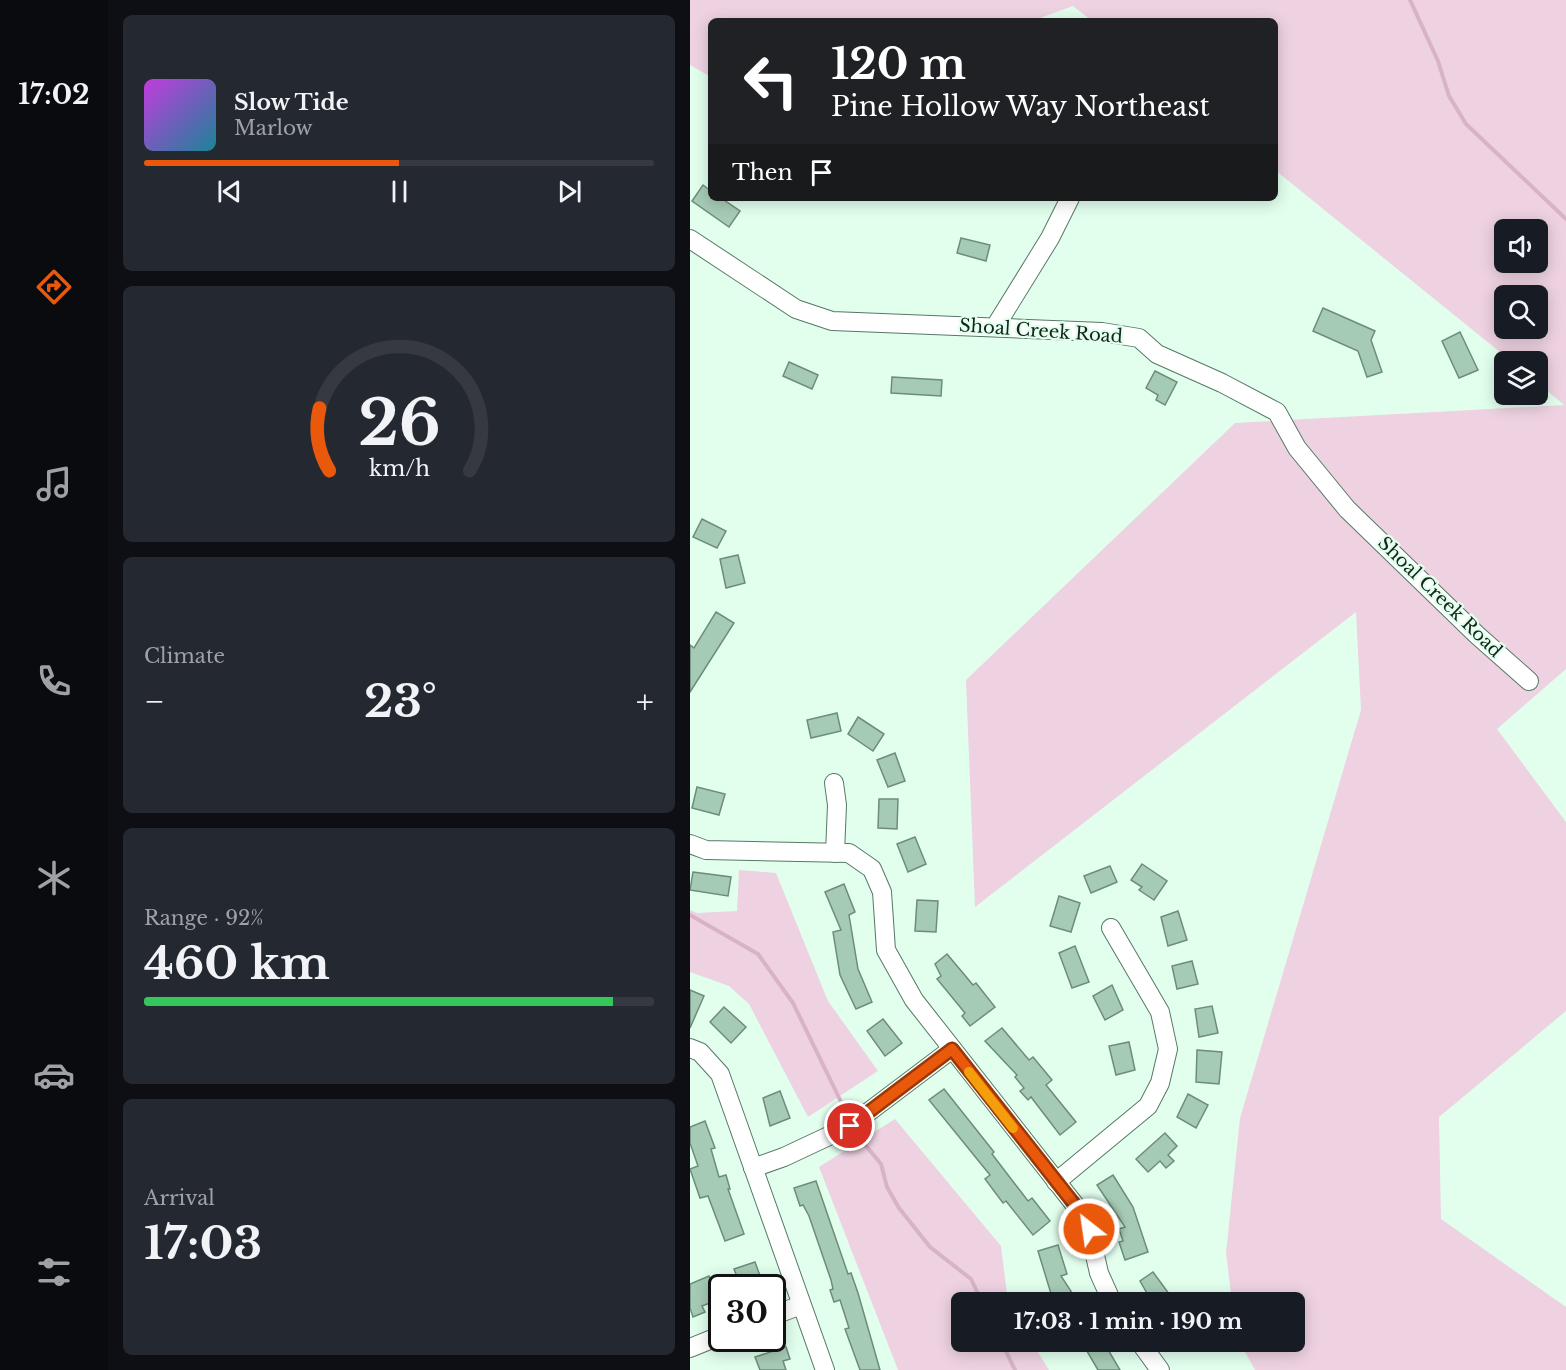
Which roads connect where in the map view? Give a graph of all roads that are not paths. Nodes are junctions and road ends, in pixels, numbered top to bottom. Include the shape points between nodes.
1 (1068, 201) edge
2 (690, 239) edge
3 (995, 327) junction
4 (1529, 681) dead end
5 (834, 783) dead end
6 (690, 844) edge
7 (835, 853) junction
8 (1111, 928) dead end
9 (690, 1048) edge
10 (952, 1049) junction
11 (753, 1168) junction
12 (1056, 1182) junction
13 (1108, 1292) edge
14 (801, 1305) junction
15 (786, 1311) edge
16 (708, 1341) edge
17 (690, 1348) edge
18 (1147, 1352) edge
19 (825, 1370) edge
20 (1160, 1370) edge

1 - 3 street
2 - 3 street, Shoal Creek Road via 796,309 832,321
3 - 4 street, Shoal Creek Road via 1102,332 1139,338 1157,354 1277,412 1297,447 1347,509
5 - 7 street
6 - 7 street via 706,850
7 - 10 street via 849,853 872,869 882,892 886,950 914,1000
8 - 12 street via 1160,1012 1168,1049 1160,1083 1148,1106
9 - 11 street via 700,1052 720,1074
10 - 11 street via 850,1126
10 - 12 street
11 - 14 street
12 - 13 street via 1089,1229
14 - 15 street
14 - 19 street
16 - 17 street
18 - 20 street

